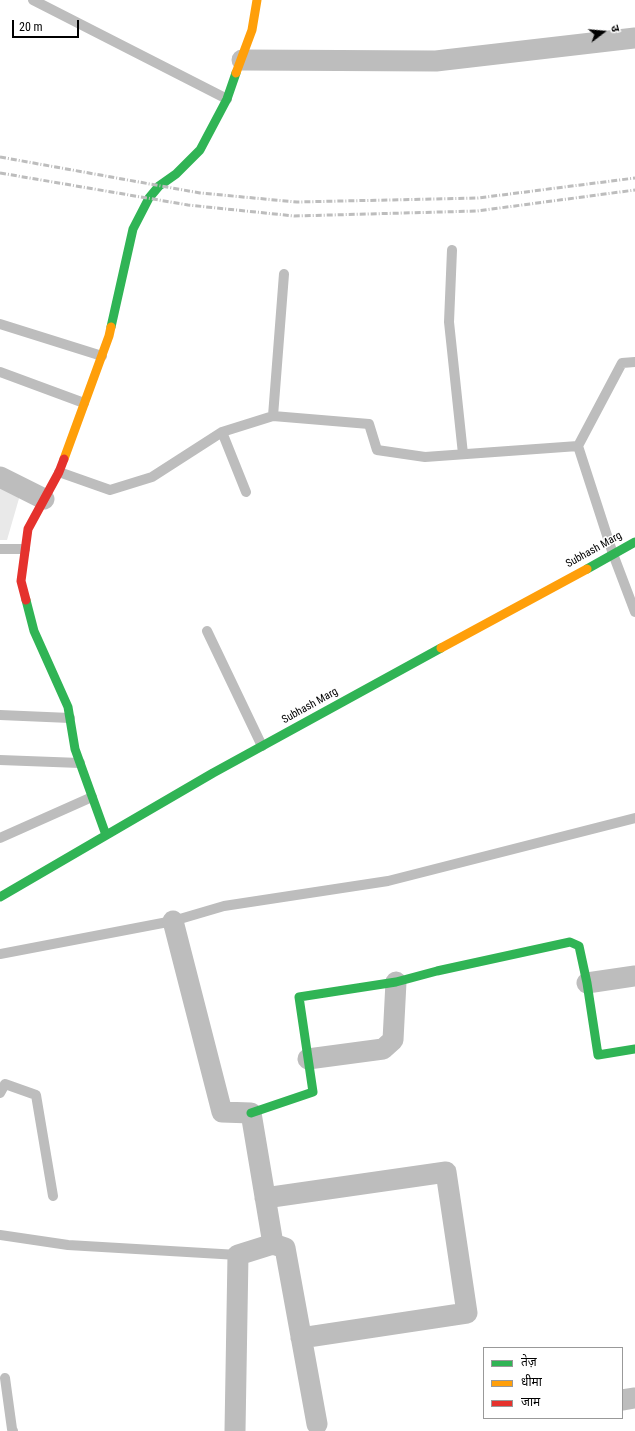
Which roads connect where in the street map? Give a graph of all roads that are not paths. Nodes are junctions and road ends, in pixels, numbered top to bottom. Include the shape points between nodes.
1 (33, 0) edge
2 (257, 0) edge
3 (635, 38) edge
4 (242, 60) junction
5 (227, 99) junction
6 (452, 250) dead end
7 (284, 274) dead end
8 (0, 324) edge
9 (102, 356) junction
10 (635, 362) edge
11 (0, 372) edge
12 (84, 403) junction
13 (272, 416) junction
14 (222, 432) junction
15 (578, 446) junction
16 (463, 454) junction
17 (59, 472) junction
18 (0, 477) edge
19 (246, 492) dead end
20 (44, 499) junction
21 (635, 542) edge
22 (0, 549) edge
23 (25, 549) junction
24 (613, 554) junction
25 (635, 612) edge
26 (207, 631) dead end
27 (0, 715) edge
28 (70, 718) junction
29 (262, 746) junction
30 (0, 760) edge
31 (80, 763) junction
32 (92, 797) junction
33 (635, 818) edge
34 (106, 835) junction
35 (0, 838) edge
36 (0, 897) edge
37 (173, 921) junction
38 (0, 954) edge
39 (635, 976) edge
40 (396, 982) junction
41 (587, 983) junction
42 (635, 1049) edge
43 (308, 1059) junction
44 (0, 1093) edge
45 (251, 1113) junction
46 (53, 1196) dead end
47 (265, 1198) junction
48 (0, 1235) edge
49 (273, 1244) junction
50 (238, 1255) junction
51 (301, 1338) junction
52 (5, 1378) dead end
53 (635, 1398) edge
54 (623, 1400) edge
55 (318, 1424) dead end
56 (13, 1431) edge
57 (235, 1431) edge

1 - 5 lane
2 - 4 street via 252,30
3 - 4 street via 436,61
4 - 5 street
5 - 9 street via 200,150 176,174 159,186 149,198 133,229 109,336
6 - 16 lane via 449,322
7 - 13 lane
8 - 9 lane
9 - 12 street
10 - 15 lane via 622,363
11 - 12 lane
12 - 17 street
13 - 14 lane
13 - 16 lane via 368,424 377,450 425,457
14 - 17 lane via 152,477 110,490
14 - 19 lane
15 - 16 lane
15 - 24 lane
17 - 20 street
18 - 20 street
20 - 23 street via 28,529
21 - 24 street, Subhash Marg
22 - 23 lane
23 - 28 street via 21,581 34,631 68,707
24 - 25 lane
24 - 29 street, Subhash Marg
26 - 29 lane
27 - 28 lane
28 - 31 street
29 - 34 street, Subhash Marg
30 - 31 lane
31 - 32 street
32 - 34 street
32 - 35 lane
33 - 37 lane via 388,881 224,906
34 - 36 street, Subhash Marg
37 - 38 lane
37 - 45 street via 222,1112
39 - 41 street
40 - 41 street via 570,942 579,946
40 - 43 street via 393,1040 383,1049
40 - 43 street via 299,997
41 - 42 street via 598,1055
43 - 45 street via 313,1092
44 - 46 lane via 5,1084 36,1095
45 - 47 street
47 - 49 street
47 - 51 street via 446,1172 467,1313
48 - 50 lane via 68,1245
49 - 50 street
49 - 51 street via 285,1248
50 - 57 street
51 - 55 street
52 - 56 lane
53 - 54 street

